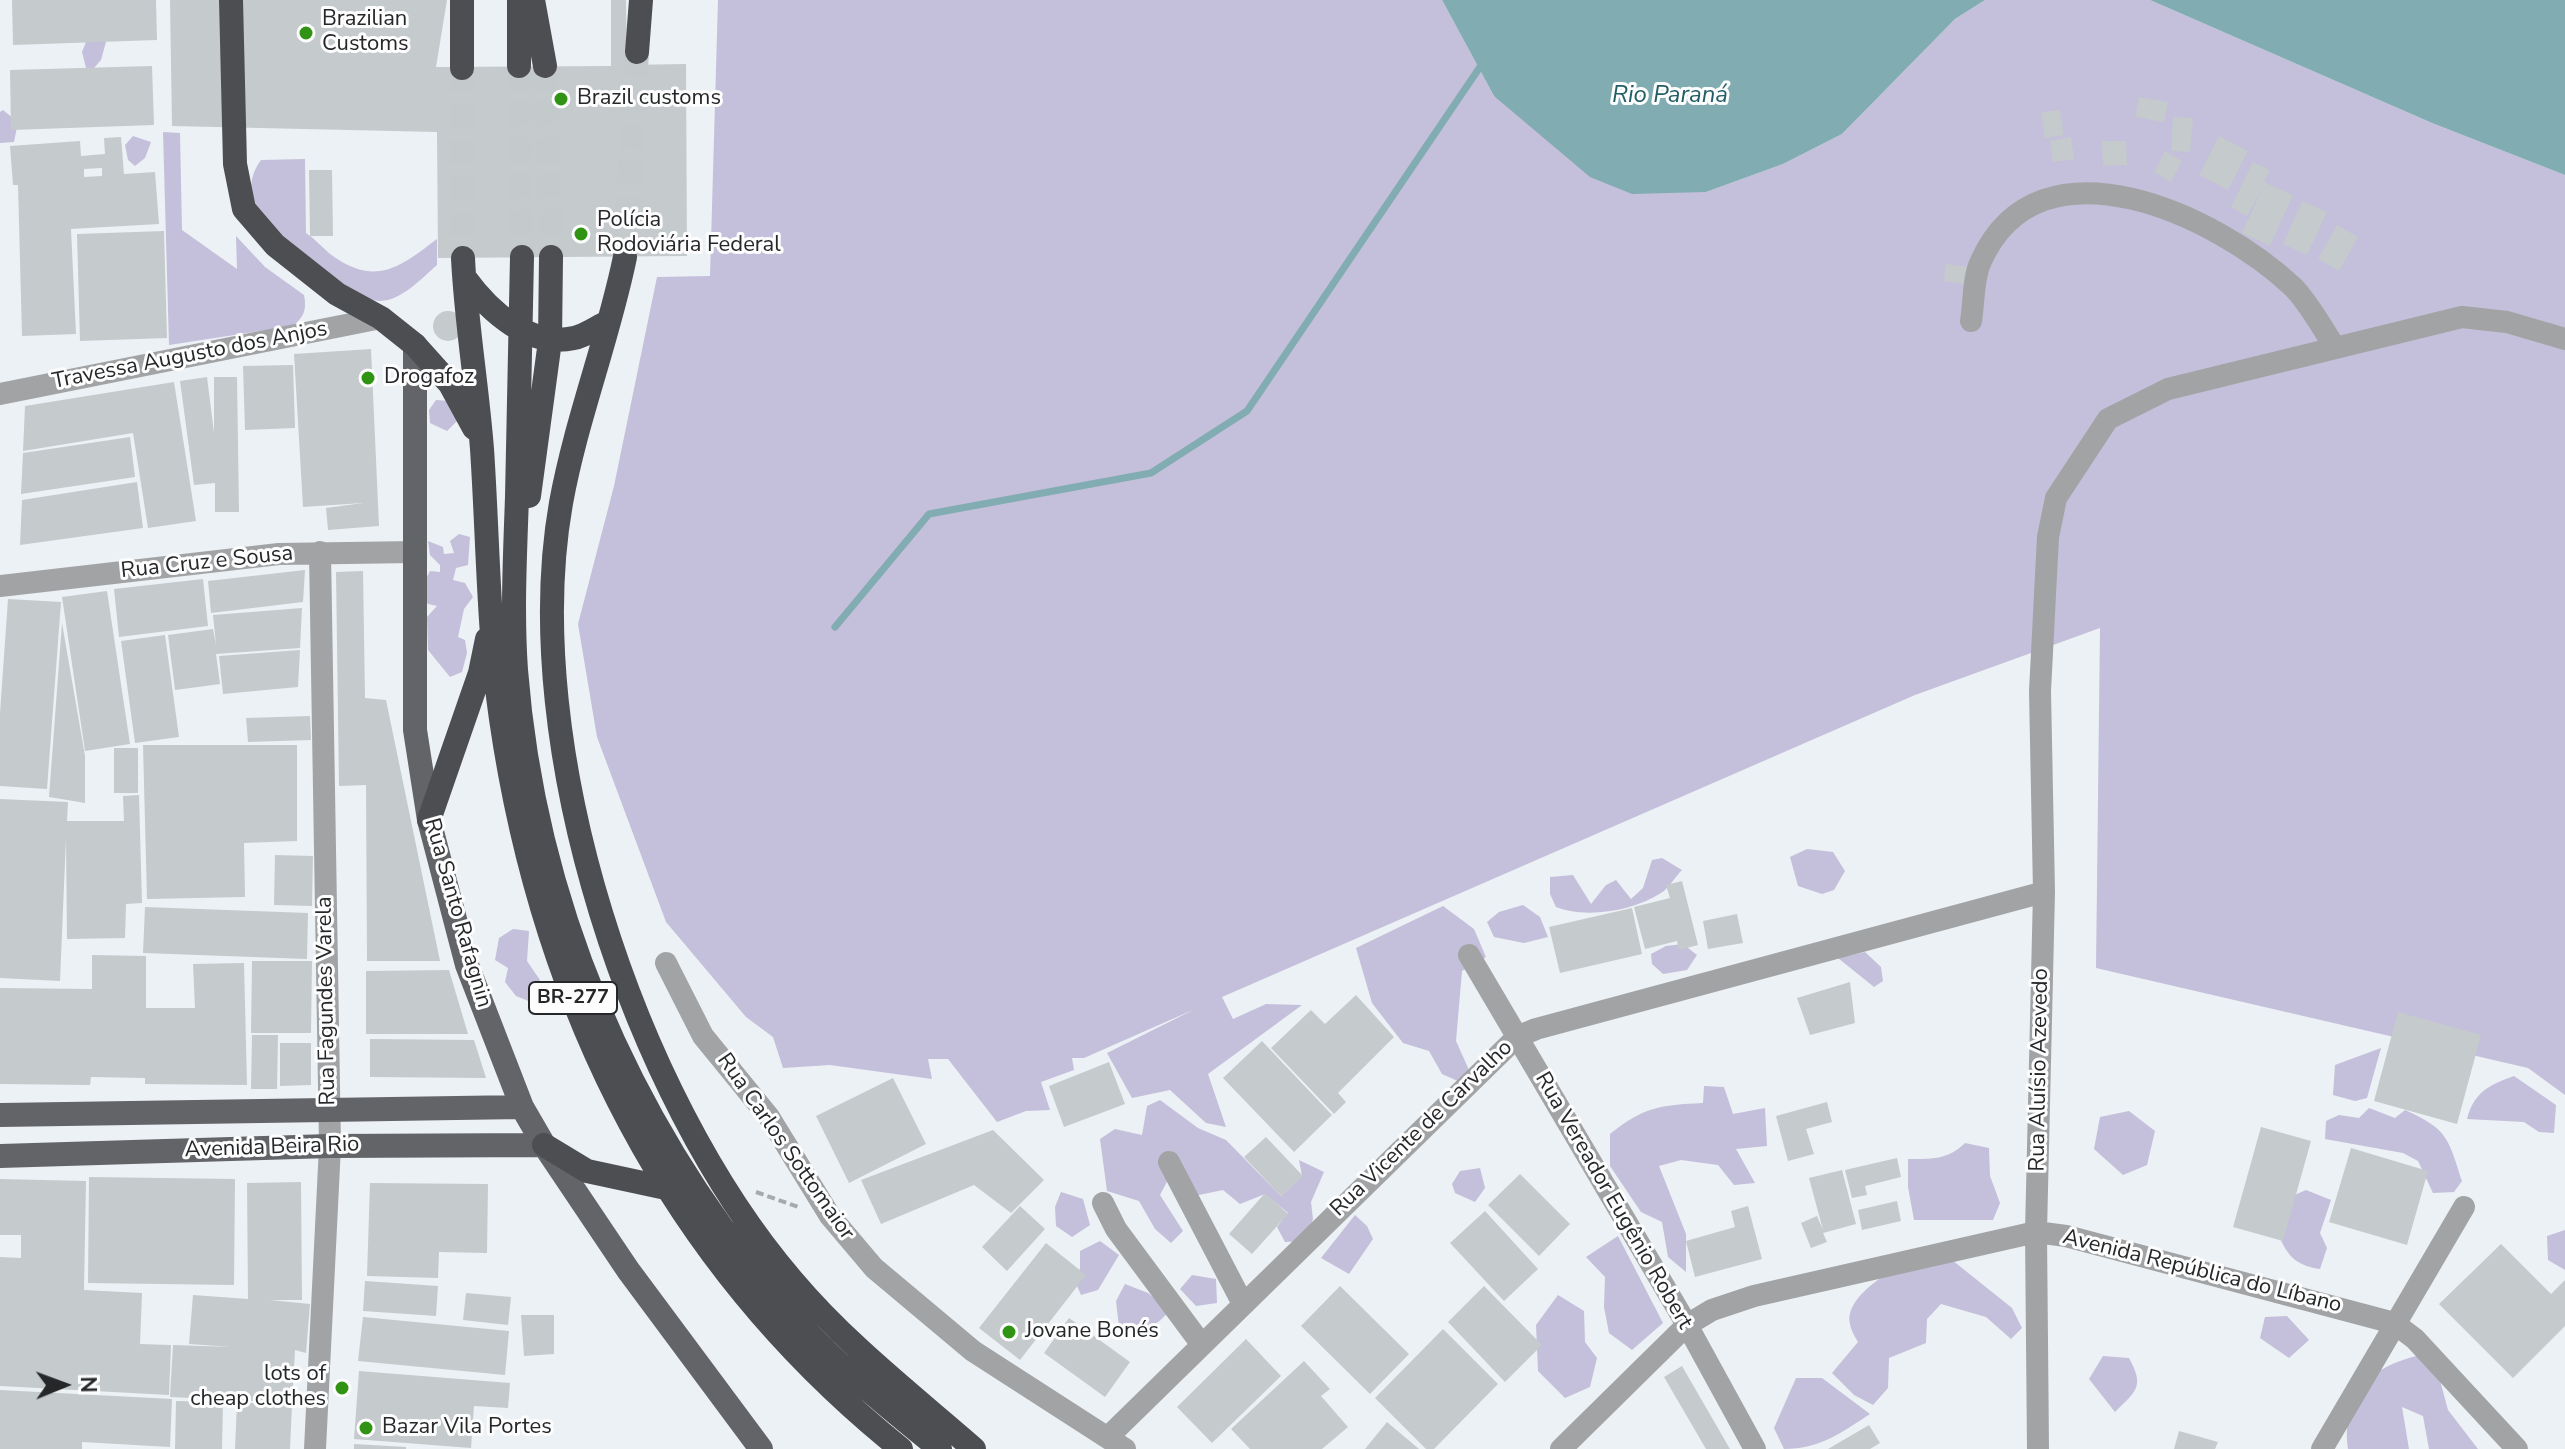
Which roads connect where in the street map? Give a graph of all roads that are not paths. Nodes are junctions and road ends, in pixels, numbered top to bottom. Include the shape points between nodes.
1 (231, 0) edge
2 (462, 0) edge
3 (519, 0) edge
4 (533, 0) edge
5 (641, 0) edge
6 (637, 52) tunnel mouth
7 (519, 66) tunnel mouth
8 (545, 66) tunnel mouth
9 (462, 68) tunnel mouth
10 (522, 257) tunnel mouth
11 (551, 257) tunnel mouth
12 (625, 257) tunnel mouth
13 (381, 318) junction
14 (1971, 321) dead end
15 (608, 322) junction
16 (521, 329) junction
17 (2565, 339) edge
18 (550, 341) junction
19 (415, 345) junction
20 (2335, 347) junction
21 (0, 394) edge
22 (482, 444) junction
23 (320, 552) junction
24 (415, 552) junction
25 (0, 586) edge
26 (514, 589) junction
27 (492, 601) junction
28 (429, 820) junction
29 (2044, 892) junction
30 (1469, 955) dead end
31 (666, 963) dead end
32 (1517, 1037) junction
33 (522, 1107) junction
34 (328, 1110) junction
35 (0, 1115) edge
36 (544, 1145) junction
37 (330, 1146) junction
38 (0, 1156) edge
39 (1169, 1162) dead end
40 (666, 1188) junction
41 (1103, 1203) dead end
42 (2464, 1207) dead end
43 (2036, 1232) junction
44 (1243, 1304) junction
45 (2394, 1323) junction
46 (1687, 1325) junction
47 (1202, 1345) junction
48 (1116, 1443) edge
49 (315, 1449) edge
50 (761, 1449) edge
51 (901, 1449) edge
52 (940, 1449) edge
53 (974, 1449) edge
54 (1561, 1449) edge
55 (1755, 1449) edge
56 (2038, 1449) edge
57 (2322, 1449) edge
58 (2517, 1449) edge

1 - 13 highway via 235,164 244,209 275,245 337,294
2 - 9 highway
3 - 7 highway
4 - 8 highway
5 - 6 highway
10 - 16 highway, BR-277
11 - 18 highway
12 - 15 highway
13 - 19 highway
13 - 21 street, Travessa Augusto dos Anjos
14 - 20 street via 1980,262 2002,229 2032,202 2070,191 2156,205 2229,239 2294,288
15 - 18 highway via 576,338
15 - 53 highway via 561,503 552,588 552,666 570,789 604,927 670,1093 701,1152 791,1280 844,1335
16 - 18 highway
16 - 22 highway, BR-277 via 486,306 464,267
16 - 26 highway, BR-277
17 - 20 street, Rua Aluísio Azevedo via 2507,322 2462,317
18 - 26 highway
19 - 22 highway via 450,384
19 - 24 main road, Rua Santo Rafagnin
20 - 29 street, Rua Aluísio Azevedo via 2168,389 2108,419 2056,498 2048,537 2040,691
22 - 27 highway, BR-277
23 - 24 street, Rua Cruz e Sousa
23 - 25 street, Rua Cruz e Sousa
23 - 34 street, Rua Fagundes Varela
24 - 28 main road, Rua Santo Rafagnin via 415,730
26 - 52 highway, BR-277 via 526,751 552,875 574,948 645,1110 775,1297 826,1351
27 - 28 highway via 480,673
27 - 40 highway, BR-277 via 501,717 539,906 624,1118
28 - 33 main road, Rua Santo Rafagnin via 467,965
29 - 32 street, Rua Vicente de Carvalho
29 - 43 street, Rua Aluísio Azevedo
30 - 32 street, Rua Vereador Eugênio Robert
31 - 48 street, Rua Carlos Sottomaior via 703,1036 769,1117 830,1216 874,1268 973,1351
32 - 44 street, Rua Vicente de Carvalho
32 - 46 street, Rua Vereador Eugênio Robert
33 - 34 main road, Avenida Beira Rio
33 - 36 main road, Rua Santo Rafagnin
34 - 35 main road, Avenida Beira Rio
34 - 37 street, Rua Fagundes Varela
36 - 37 main road, Avenida Beira Rio
36 - 40 highway via 587,1171
36 - 50 main road, Rua Santo Rafagnin via 628,1270
37 - 38 main road, Avenida Beira Rio
37 - 49 street, Rua Fagundes Varela
39 - 44 street
40 - 51 highway, BR-277 via 756,1308
41 - 47 street via 1116,1229
42 - 45 street
43 - 45 street, Avenida República do Líbano
43 - 46 street, Avenida República do Líbano via 1754,1296
43 - 56 street, Rua Aluísio Azevedo
44 - 47 street, Rua Vicente de Carvalho
45 - 57 street
45 - 58 street, Avenida República do Líbano
46 - 54 street, Avenida República do Líbano
46 - 55 street, Rua Vereador Eugênio Robert
47 - 48 street, Rua Vicente de Carvalho

